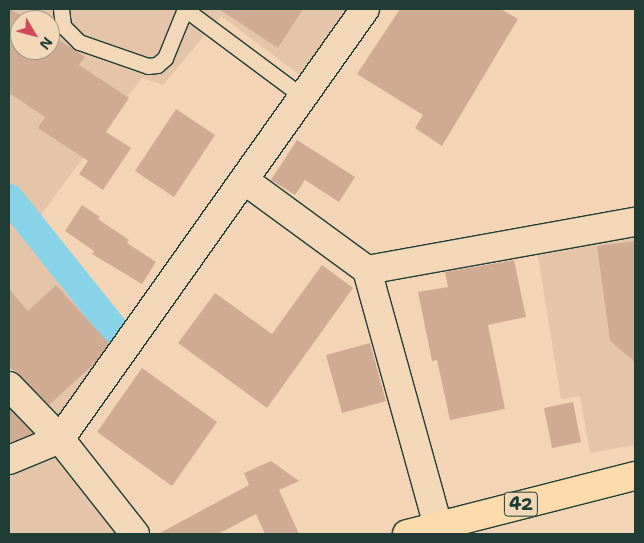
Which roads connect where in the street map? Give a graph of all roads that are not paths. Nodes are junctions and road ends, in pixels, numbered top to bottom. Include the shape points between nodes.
1 (60, 9) edge
2 (185, 9) edge
3 (365, 9) edge
4 (303, 96) junction
5 (244, 180) junction
6 (635, 222) edge
7 (368, 270) junction
8 (9, 386) edge
9 (60, 439) junction
10 (9, 460) edge
11 (635, 476) edge
12 (438, 526) junction
13 (135, 534) edge
14 (407, 534) edge

1 - 2 lane via 63,26 79,42 148,66 157,65 165,58
2 - 4 lane
3 - 4 street
4 - 5 street
5 - 7 street
5 - 9 street
6 - 7 street
7 - 12 street
8 - 9 street
9 - 10 street
9 - 13 street
11 - 12 highway, 42
12 - 14 highway, 42

